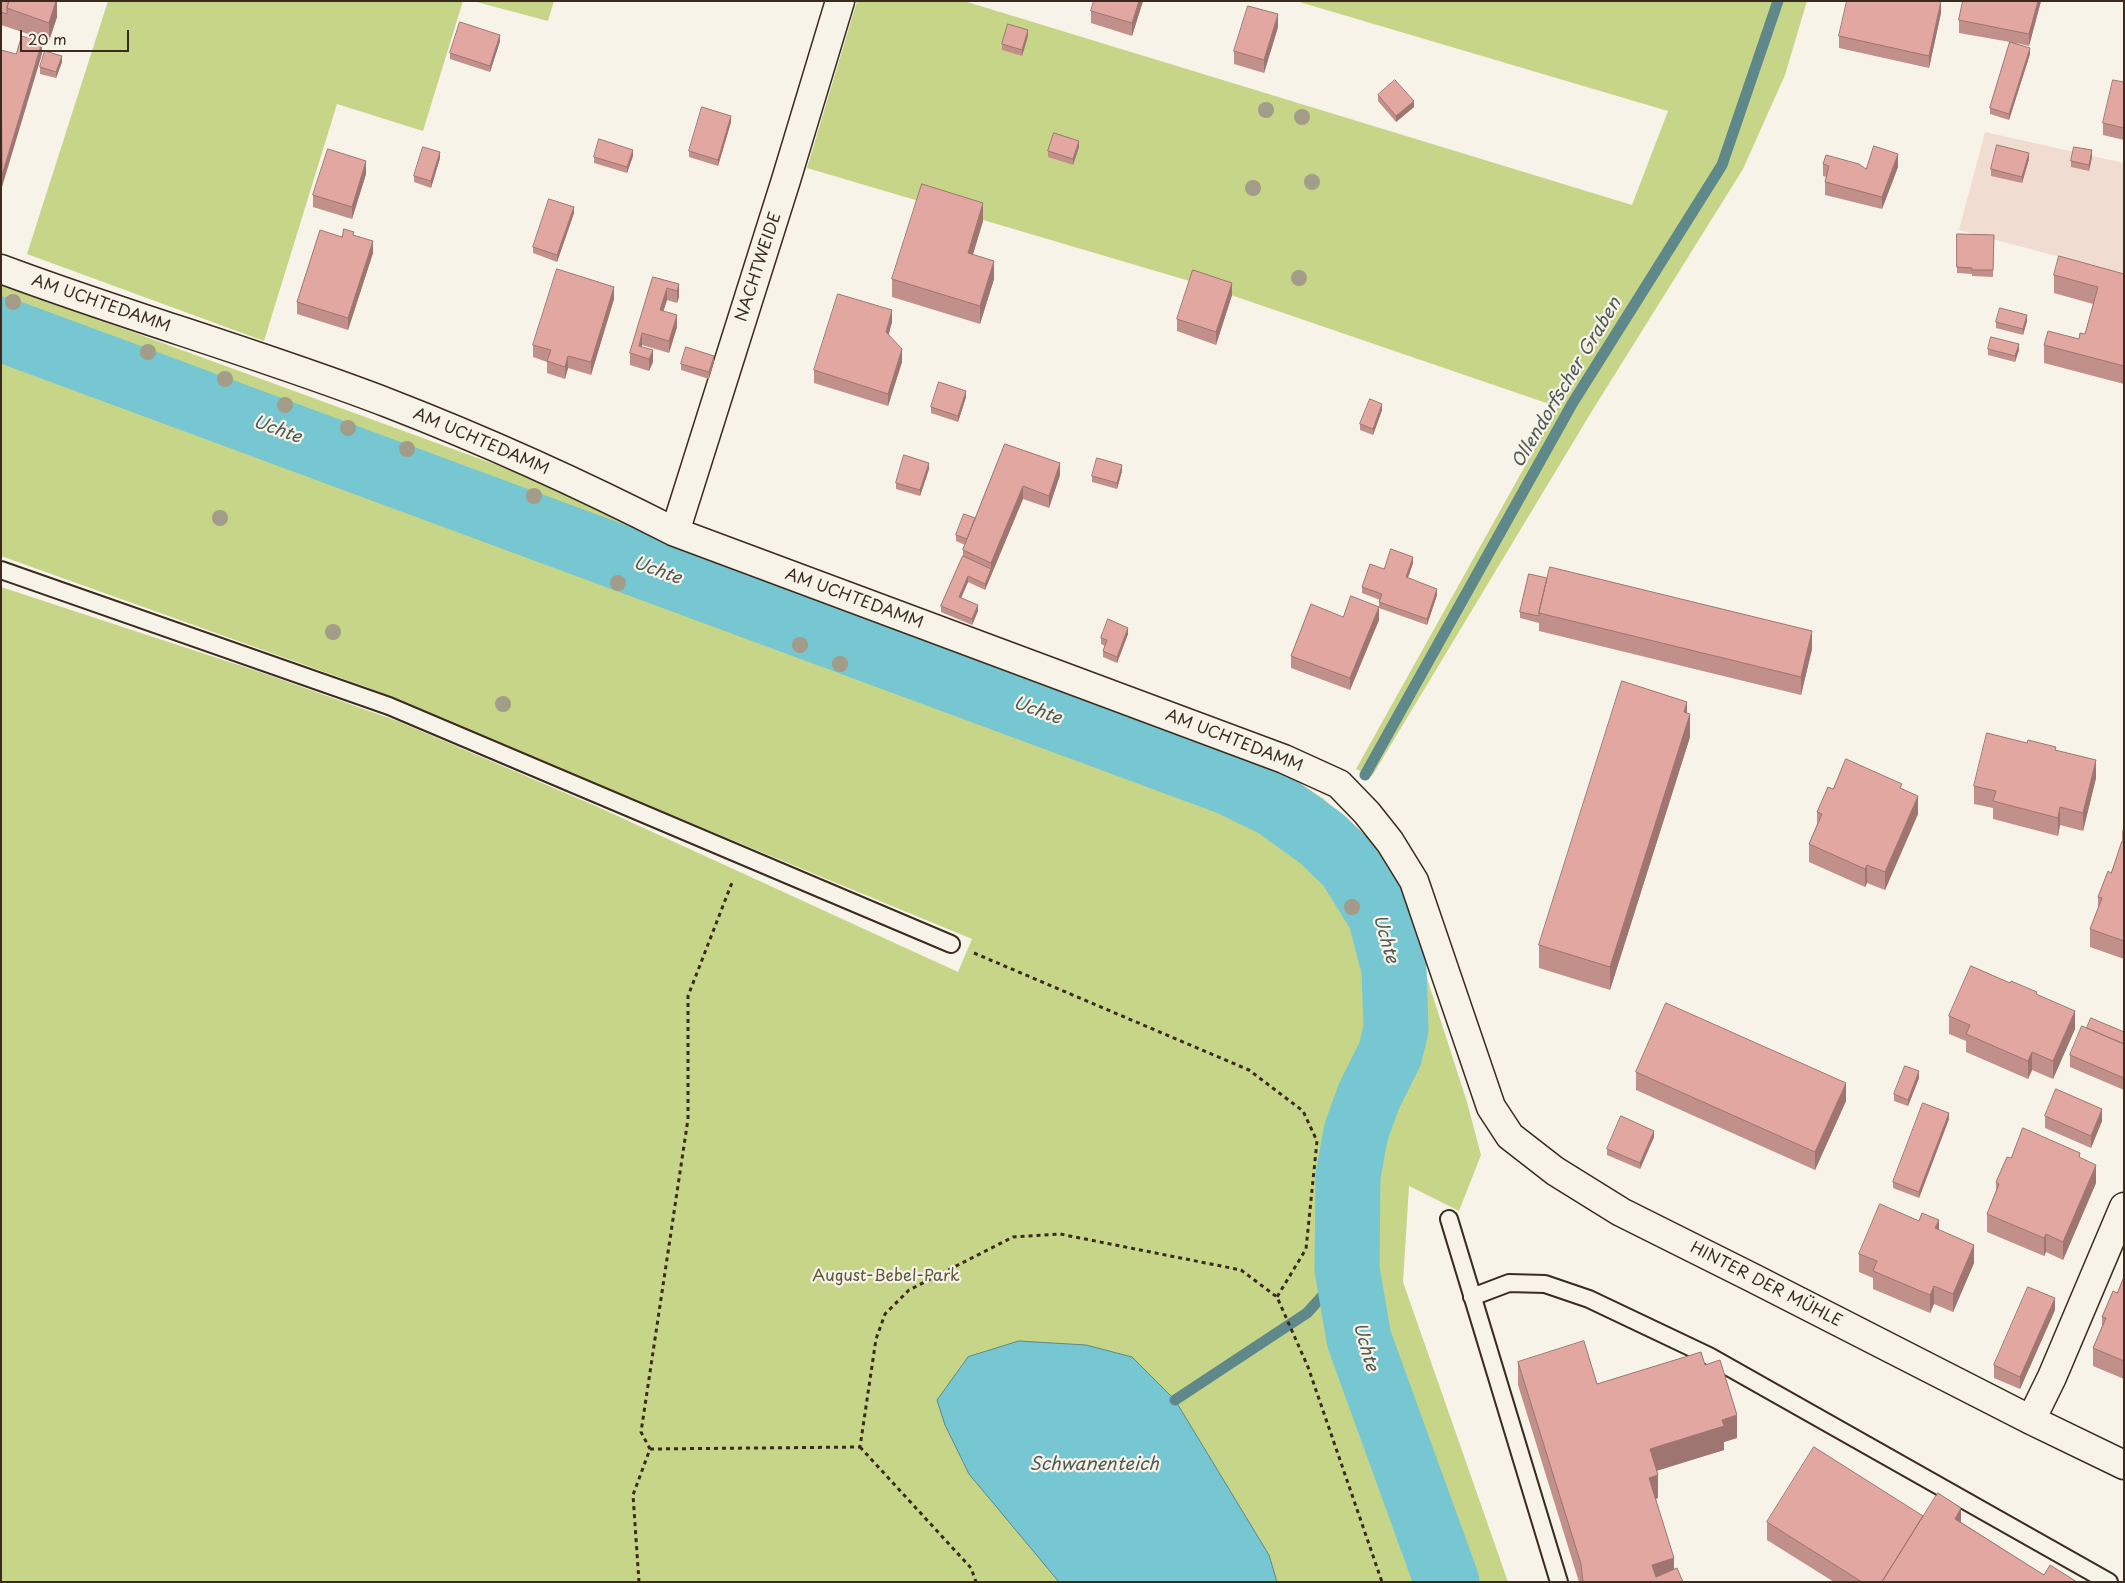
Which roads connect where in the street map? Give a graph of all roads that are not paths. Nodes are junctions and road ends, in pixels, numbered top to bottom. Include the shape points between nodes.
1 (840, 1) edge
2 (1, 270) edge
3 (675, 532) junction
4 (1, 570) edge
5 (951, 944) road end
6 (1510, 1136) joint
7 (2124, 1207) edge
8 (1449, 1219) dead end
9 (1472, 1297) junction
10 (2031, 1420) junction
11 (2124, 1465) edge
12 (1560, 1582) edge
13 (2109, 1582) edge

1 - 3 street, NACHTWEIDE
2 - 3 street, AM UCHTEDAMM via 387,403 514,454
3 - 6 street, AM UCHTEDAMM via 1284,759 1339,784 1390,842 1414,881 1491,1107
4 - 5 lane via 389,706
6 - 10 street, HINTER DER MÜHLE via 1555,1171 1621,1212
7 - 10 street
8 - 9 lane
9 - 12 lane
9 - 13 lane via 1509,1283 1545,1284 1589,1299 1709,1356
10 - 11 street, HINTER DER MÜHLE

